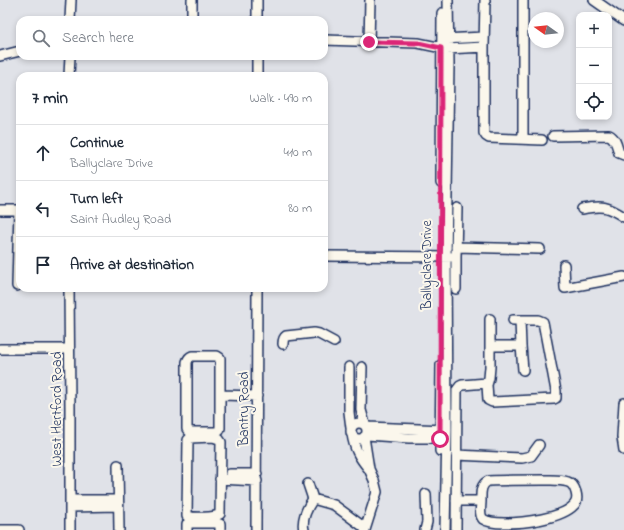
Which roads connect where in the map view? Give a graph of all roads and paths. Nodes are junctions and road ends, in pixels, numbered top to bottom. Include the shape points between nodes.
1 (71, 0) edge
2 (192, 0) edge
3 (257, 0) edge
4 (370, 0) edge
5 (442, 0) edge
6 (448, 0) edge
7 (486, 0) edge
8 (523, 0) edge
9 (594, 0) edge
10 (70, 16) edge
11 (192, 16) edge
12 (257, 16) edge
13 (624, 21) edge
14 (484, 37) junction
15 (328, 40) edge
16 (369, 42) junction
17 (445, 44) junction
18 (484, 47) junction
19 (16, 52) edge
20 (0, 56) edge
21 (70, 60) edge
22 (257, 60) edge
23 (69, 72) edge
24 (257, 72) edge
25 (553, 136) dead end
26 (523, 140) junction
27 (542, 140) dead end
28 (624, 155) edge
29 (458, 208) dead end
30 (582, 209) dead end
31 (0, 210) edge
32 (16, 210) edge
33 (624, 217) edge
34 (540, 249) dead end
35 (456, 252) junction
36 (328, 256) edge
37 (443, 257) junction
38 (564, 265) dead end
39 (624, 277) edge
40 (456, 289) dead end
41 (69, 292) edge
42 (257, 292) edge
43 (490, 319) dead end
44 (334, 342) dead end
45 (283, 344) dead end
46 (490, 346) junction
47 (521, 346) junction
48 (0, 349) edge
49 (69, 349) junction
50 (350, 367) dead end
51 (362, 368) dead end
52 (523, 370) dead end
53 (488, 383) junction
54 (221, 393) junction
55 (257, 393) junction
56 (624, 403) edge
57 (351, 431) junction
58 (366, 431) junction
59 (457, 433) junction
60 (444, 434) junction
61 (539, 445) dead end
62 (624, 450) edge
63 (456, 455) junction
64 (118, 466) dead end
65 (369, 469) junction
66 (220, 476) junction
67 (257, 478) junction
68 (308, 484) dead end
69 (426, 494) dead end
70 (313, 499) junction
71 (456, 501) junction
72 (481, 501) junction
73 (118, 503) junction
74 (70, 504) junction
75 (365, 529) edge
76 (0, 530) edge
77 (9, 530) edge
78 (19, 530) edge
79 (70, 530) edge
80 (118, 530) edge
81 (187, 530) edge
82 (220, 530) edge
83 (256, 530) edge
84 (304, 530) edge
85 (425, 530) edge
86 (440, 530) edge
87 (445, 530) edge
88 (456, 530) edge

1 - 10 street
2 - 11 street
3 - 12 street
4 - 16 street
5 - 17 street, Ballyclare Drive
6 - 17 street, Ballyclare Drive
7 - 14 street
8 - 26 street
9 - 13 street
14 - 17 street
14 - 18 street
15 - 16 street
16 - 17 street
17 - 18 street
17 - 37 street, Ballyclare Drive
18 - 26 street via 484,133 493,138
19 - 20 street
21 - 23 street
22 - 24 street
25 - 28 street via 609,135 614,138 619,153
26 - 27 street
29 - 35 street
30 - 33 street via 605,207
31 - 32 street
34 - 35 street
35 - 37 street
35 - 40 street
36 - 37 street
37 - 60 street, Ballyclare Drive
38 - 39 street via 565,288
41 - 49 street, West Hertford Road
42 - 55 street, Bantry Road
43 - 46 street
44 - 45 street via 319,334 308,333 286,336
46 - 47 street
46 - 53 street
47 - 52 street
47 - 53 street via 516,320 543,322 556,398 491,402 487,399
48 - 49 street
49 - 74 street, West Hertford Road
50 - 57 street
51 - 58 street via 361,410
53 - 59 street via 462,385 457,388
54 - 54 street via 219,432 188,430 187,362 190,357 220,358
54 - 55 street
55 - 67 street, Bantry Road
56 - 62 street
57 - 58 street via 358,439
57 - 58 street via 352,426 360,422
57 - 65 street via 360,458
58 - 60 street via 409,438
58 - 65 street
59 - 60 street
59 - 63 street
60 - 86 street, Ballyclare Drive
60 - 87 street, Ballyclare Drive
61 - 63 street via 531,456 522,458
63 - 71 street
64 - 73 street
65 - 75 street via 377,492
66 - 66 street via 220,514 187,516 189,439 214,437 220,440
66 - 67 street
67 - 83 street, Bantry Road
68 - 70 street
69 - 85 street
70 - 75 street via 334,505
70 - 84 street via 305,513
71 - 72 street
71 - 88 street
72 - 72 street via 482,486 488,481 566,481 575,489 577,499 574,506 556,516 513,523 483,519
73 - 74 street
73 - 80 street
74 - 79 street, West Hertford Road
76 - 77 street
77 - 78 street
81 - 82 street via 190,523 217,523 220,524

